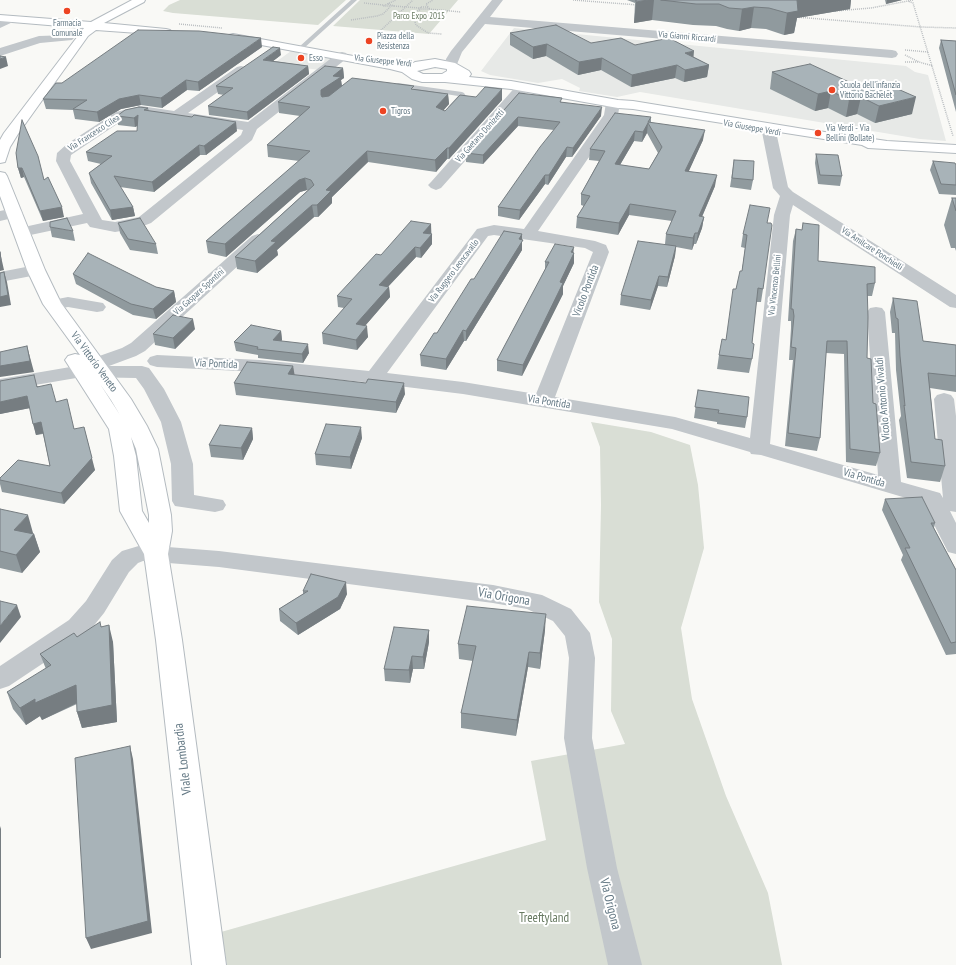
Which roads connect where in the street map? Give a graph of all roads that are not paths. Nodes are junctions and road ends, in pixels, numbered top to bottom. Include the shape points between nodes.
1 (126, 0) edge
2 (140, 0) edge
3 (498, 0) edge
4 (352, 1) edge
5 (119, 11) junction
6 (6, 18) edge
7 (482, 20) junction
8 (40, 21) junction
9 (0, 25) edge
10 (77, 25) junction
11 (91, 27) junction
12 (141, 31) junction
13 (179, 33) edge
14 (222, 36) edge
15 (65, 40) junction
16 (278, 44) junction
17 (301, 48) junction
18 (0, 52) edge
19 (456, 52) junction
20 (898, 52) road end
21 (346, 57) junction
22 (433, 63) junction
23 (452, 67) junction
24 (414, 77) junction
25 (440, 78) junction
26 (389, 84) edge
27 (517, 86) junction
28 (395, 92) edge
29 (459, 100) junction
30 (618, 104) junction
31 (446, 113) edge
32 (177, 115) junction
33 (251, 126) junction
34 (0, 129) edge
35 (768, 129) junction
36 (955, 148) edge
37 (0, 159) edge
38 (0, 176) edge
39 (436, 185) dead end
40 (788, 195) junction
41 (5, 215) edge
42 (92, 218) junction
43 (271, 227) edge
44 (21, 232) junction
45 (528, 234) junction
46 (30, 271) junction
47 (0, 277) edge
48 (956, 303) edge
49 (53, 305) junction
50 (97, 307) dead end
51 (876, 312) dead end
52 (157, 361) dead end
53 (92, 369) junction
54 (374, 377) junction
55 (0, 386) edge
56 (944, 399) dead end
57 (544, 402) junction
58 (758, 448) junction
59 (890, 486) junction
60 (932, 498) junction
61 (215, 505) dead end
62 (955, 505) edge
63 (956, 546) edge
64 (156, 554) junction
65 (0, 679) edge
66 (209, 965) edge
67 (625, 965) edge

1 - 10 street
2 - 5 street
3 - 7 street
4 - 17 lane
5 - 11 street
5 - 12 street via 117,20
6 - 8 street
6 - 9 street
7 - 19 street
7 - 20 street, Via Gianni Riccardi
8 - 10 street
8 - 15 street
10 - 11 street
10 - 15 street
11 - 12 street
11 - 37 street via 11,133
12 - 13 street
14 - 16 street, Via Giuseppe Verdi
15 - 18 street via 39,40
15 - 34 street
16 - 17 street, Via Giuseppe Verdi
16 - 32 street
17 - 21 street, Via Giuseppe Verdi
19 - 22 street
19 - 23 street via 452,58
21 - 24 street, Via Giuseppe Verdi via 395,66
21 - 33 street
22 - 23 street, Via Giuseppe Verdi
22 - 24 street, Via Giuseppe Verdi
23 - 25 street via 453,74
23 - 27 street, Via Giuseppe Verdi via 470,76
24 - 25 street, Via Giuseppe Verdi
24 - 26 lane
24 - 29 lane via 459,92 462,96
25 - 27 street, Via Giuseppe Verdi
27 - 30 street, Via Giuseppe Verdi
27 - 39 street, Via Gaetano Donizetti
28 - 29 lane
29 - 31 lane
30 - 35 street, Via Giuseppe Verdi
30 - 45 street
32 - 33 street, Via Francesco Cilea
32 - 42 street, Via Francesco Cilea via 141,110 126,113 64,153 64,161
33 - 42 street via 247,137 145,220 115,227 96,224
35 - 36 street, Via Giuseppe Verdi via 834,141
35 - 40 street via 781,188
38 - 41 street, Via Vittorio Veneto
40 - 48 street, Via Amilcare Ponchielli
40 - 58 street, Via Vincenzo Bellini via 782,215
41 - 44 street, Via Vittorio Veneto
41 - 46 street, Via Vittorio Veneto
42 - 44 street
43 - 53 street, Via Gaspare Spontini via 138,347
44 - 46 street, Via Vittorio Veneto
45 - 54 street, Via Ruggero Leoncavallo via 494,230 483,232
45 - 57 street, Vicolo Pontida via 590,244 600,249
46 - 47 street
46 - 49 street, Via Vittorio Veneto
46 - 53 street, Via Vittorio Veneto via 43,312
49 - 50 street via 68,302
49 - 53 street, Via Vittorio Veneto
51 - 59 street, Vicolo Antonio Vivaldi
52 - 54 street, Via Pontida via 260,366
53 - 55 street
53 - 61 street via 142,372 171,422 182,464 184,501
53 - 64 street, Via Vittorio Veneto via 119,429 125,456 131,511
53 - 64 street, Via Vittorio Veneto via 121,399 137,426 146,449 160,515
54 - 57 street, Via Pontida
56 - 62 street
57 - 58 street, Via Pontida via 661,419
58 - 59 street, Via Pontida
59 - 60 street, Via Pontida
60 - 62 lane
60 - 63 street
64 - 65 street via 142,553 130,557 120,566 95,606 78,627
64 - 66 street, Viale Lombardia
64 - 67 street, Via Origona via 219,559 493,594 533,602 562,615 577,633 582,658 578,738 602,868

